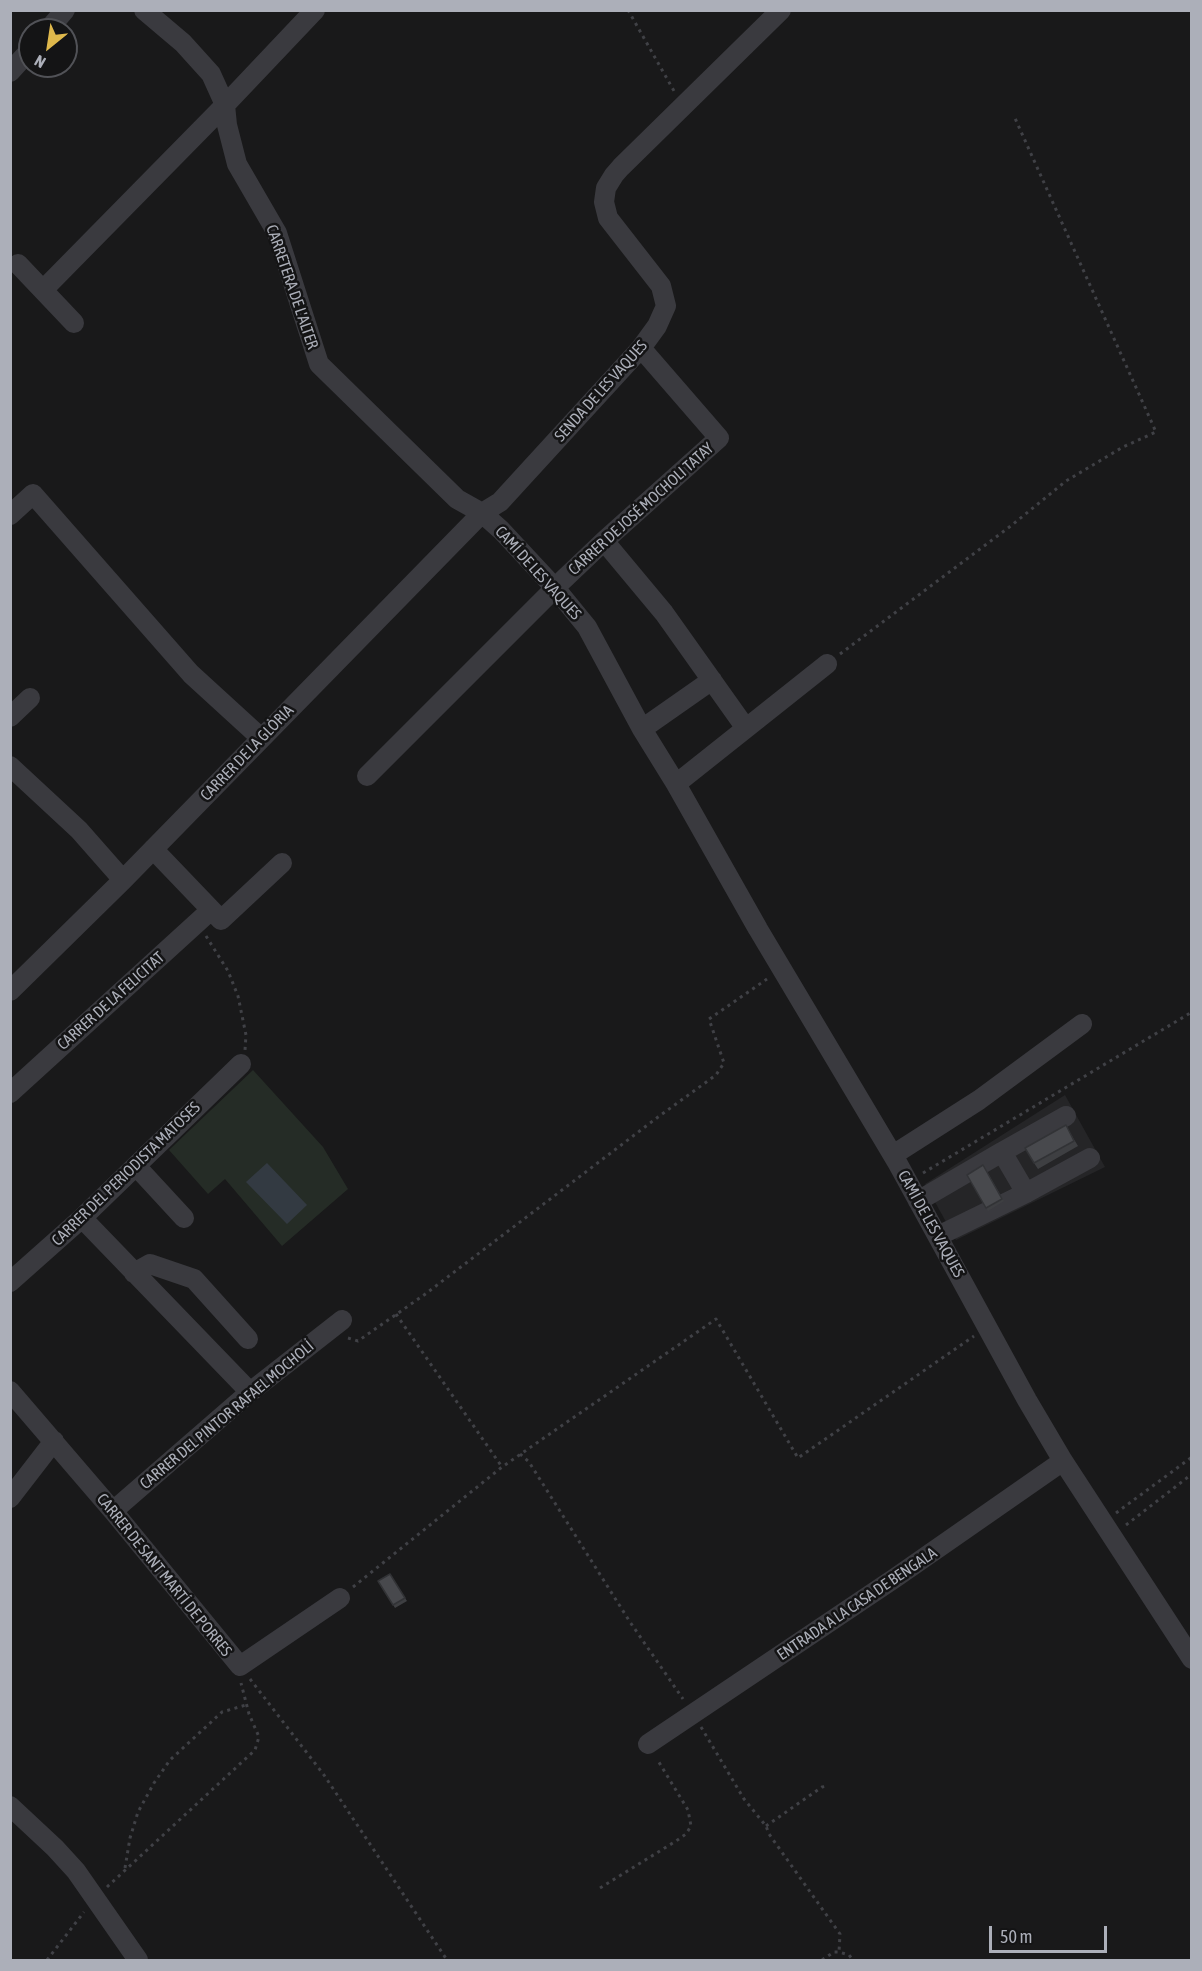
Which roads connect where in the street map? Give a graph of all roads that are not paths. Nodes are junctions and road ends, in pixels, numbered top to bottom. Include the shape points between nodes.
1 (144, 10) edge
2 (315, 10) edge
3 (781, 10) edge
4 (225, 105) junction
5 (18, 264) dead end
6 (43, 290) junction
7 (74, 323) dead end
8 (641, 348) junction
9 (482, 513) junction
10 (10, 515) edge
11 (604, 541) junction
12 (556, 589) junction
13 (826, 664) road end
14 (712, 680) junction
15 (30, 698) dead end
16 (10, 717) edge
17 (745, 728) junction
18 (642, 729) junction
19 (261, 738) junction
20 (12, 770) edge
21 (367, 776) dead end
22 (676, 784) junction
23 (153, 849) junction
24 (282, 863) dead end
25 (123, 880) junction
26 (210, 917) junction
27 (10, 991) edge
28 (1082, 1024) dead end
29 (241, 1064) road end
30 (10, 1093) edge
31 (1066, 1116) dead end
32 (1002, 1152) junction
33 (892, 1155) junction
34 (1090, 1158) dead end
35 (136, 1166) junction
36 (1026, 1193) junction
37 (918, 1201) junction
38 (82, 1218) junction
39 (184, 1218) dead end
40 (938, 1236) junction
41 (134, 1273) junction
42 (10, 1282) edge
43 (342, 1320) dead end
44 (248, 1339) dead end
45 (10, 1390) edge
46 (250, 1392) junction
47 (54, 1441) junction
48 (1063, 1461) junction
49 (10, 1498) edge
50 (113, 1511) junction
51 (340, 1598) road end
52 (1191, 1659) edge
53 (648, 1744) road end
54 (10, 1806) edge
55 (138, 1960) edge

1 - 4 street, CARRETERA DE L'ALTER via 183,43 211,74
2 - 4 street
3 - 8 street, SENDA DE LES VAQUES via 614,175 606,188 608,218 660,286 666,306
4 - 6 street
4 - 9 street, CARRETERA DE L'ALTER via 237,164 277,233 319,364 458,500
5 - 6 street
6 - 7 street
8 - 9 street, SENDA DE LES VAQUES via 500,502
8 - 11 street, CARRER DE JOSÉ MOCHOLI TATAY via 719,438
9 - 12 street, CAMÍ DE LES VAQUES
9 - 19 street, CARRER DE LA GLÒRIA
10 - 19 street via 33,494 190,674
11 - 12 street, CARRER DE JOSÉ MOCHOLI TATAY
11 - 14 street via 664,613
12 - 18 street, CAMÍ DE LES VAQUES via 587,627
12 - 21 street, CARRER DE JOSÉ MOCHOLI TATAY
13 - 17 street
14 - 17 street
14 - 18 street
15 - 16 street
17 - 22 street
18 - 22 street, CAMÍ DE LES VAQUES
19 - 23 street, CARRER DE LA GLÒRIA
20 - 25 street via 79,830
22 - 33 street, CAMÍ DE LES VAQUES
23 - 25 street, CARRER DE LA GLÒRIA
23 - 26 street
24 - 26 street, CARRER DE LA FELICITAT
25 - 27 street, CARRER DE LA GLÒRIA
26 - 30 street, CARRER DE LA FELICITAT
28 - 33 street via 979,1100
29 - 35 street, CARRER DEL PERIODISTA MATOSES
31 - 32 street
32 - 36 street
32 - 37 street
33 - 37 street, CAMÍ DE LES VAQUES
34 - 36 street
35 - 38 street, CARRER DEL PERIODISTA MATOSES
35 - 39 street
36 - 40 street
37 - 40 street, CAMÍ DE LES VAQUES
38 - 41 street
38 - 42 street, CARRER DEL PERIODISTA MATOSES
40 - 48 street, CAMÍ DE LES VAQUES
41 - 44 street via 150,1264 194,1279
41 - 46 street
43 - 46 street, CARRER DEL PINTOR RAFAEL MOCHOLÍ
45 - 47 street, CARRER DE SANT MARTÍ DE PORRES
46 - 50 street, CARRER DEL PINTOR RAFAEL MOCHOLÍ
47 - 49 street
47 - 50 street, CARRER DE SANT MARTÍ DE PORRES
48 - 52 street, CAMÍ DE LES VAQUES via 1111,1526
48 - 53 street, ENTRADA A LA CASA DE BENGALA
50 - 51 street, CARRER DE SANT MARTÍ DE PORRES via 240,1666
54 - 55 street via 76,1871

